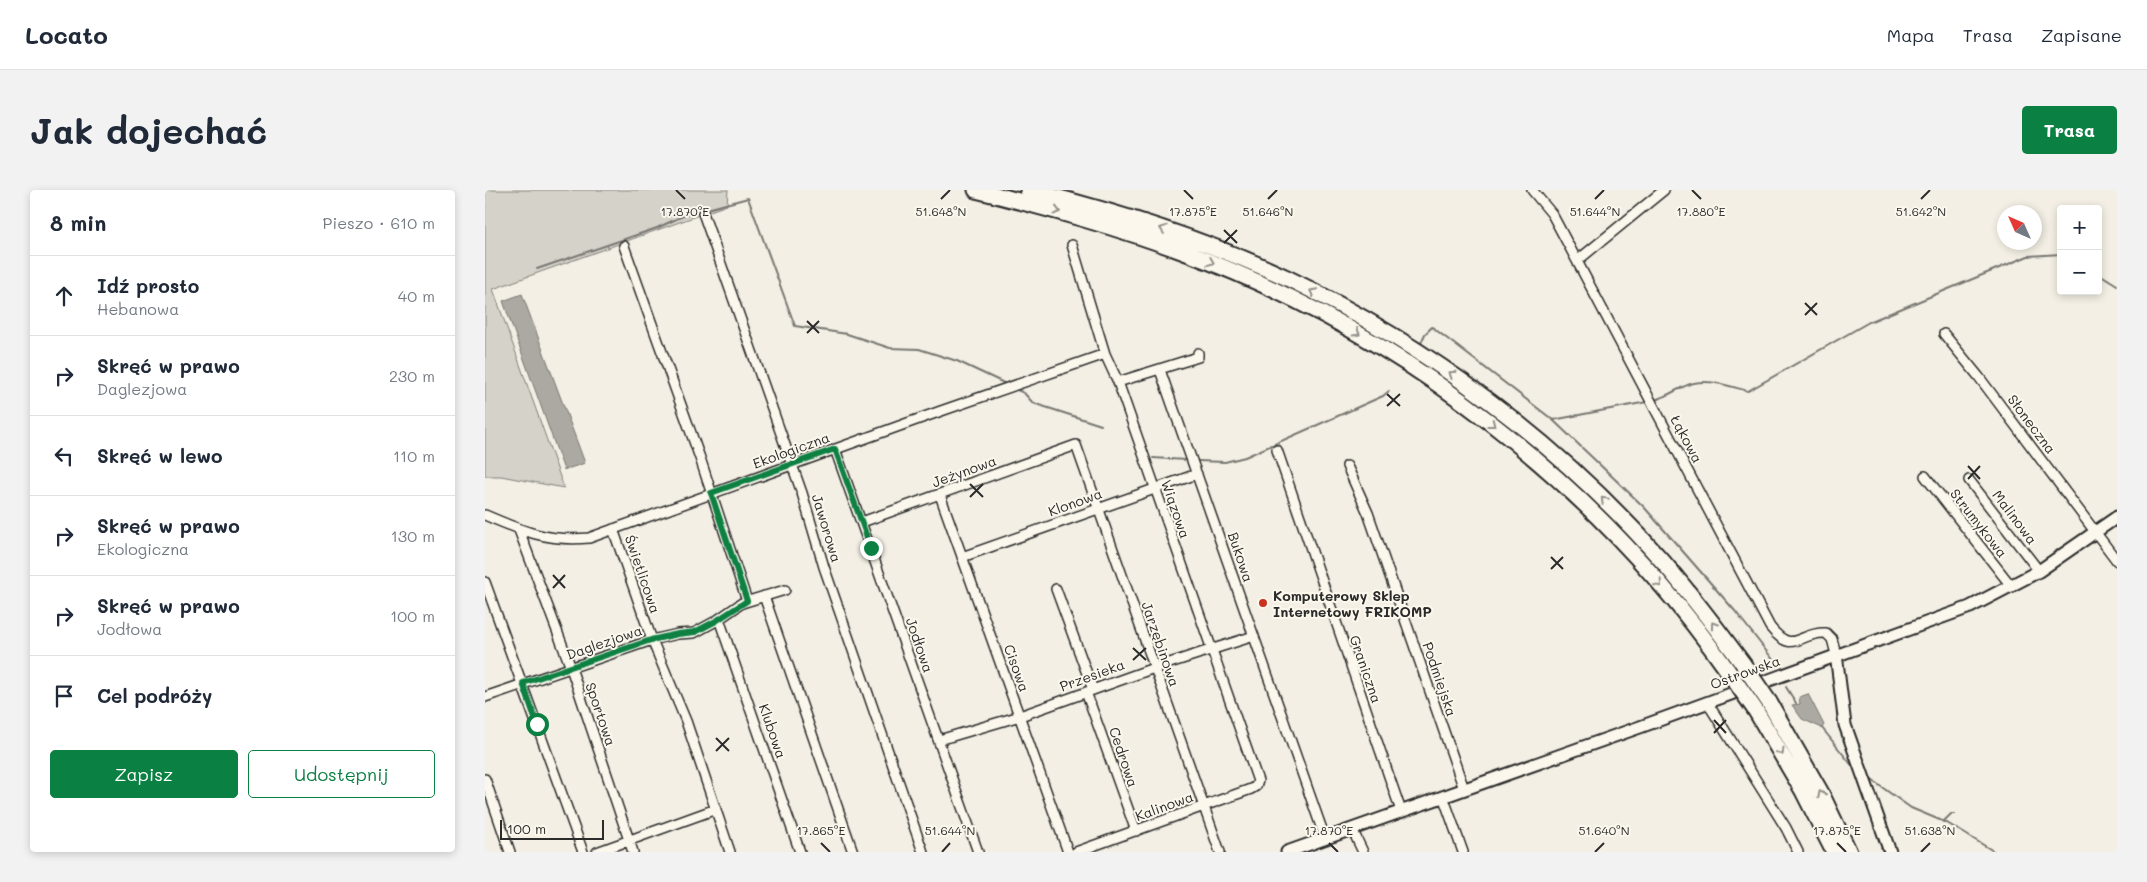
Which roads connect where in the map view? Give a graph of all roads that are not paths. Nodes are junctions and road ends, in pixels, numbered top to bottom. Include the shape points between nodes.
1 (976, 190) edge
2 (1028, 190) edge
3 (1532, 190) edge
4 (1664, 190) edge
5 (703, 213) dead end
6 (1072, 245) dead end
7 (623, 246) dead end
8 (1577, 260) junction
9 (1944, 334) dead end
10 (1198, 353) dead end
11 (1105, 354) junction
12 (1160, 370) junction
13 (1119, 382) junction
14 (1076, 445) joint
15 (835, 449) junction
16 (1277, 450) dead end
17 (792, 464) junction
18 (1347, 466) dead end
19 (1197, 474) junction
20 (1925, 476) dead end
21 (1969, 480) dead end
22 (1155, 488) junction
23 (711, 493) junction
24 (940, 495) junction
25 (1099, 508) junction
26 (485, 515) edge
27 (2117, 517) edge
28 (862, 522) junction
29 (613, 529) junction
30 (519, 530) junction
31 (2097, 532) junction
32 (962, 557) junction
33 (2117, 561) edge
34 (2039, 571) junction
35 (485, 582) edge
36 (2012, 587) junction
37 (1056, 589) dead end
38 (785, 590) dead end
39 (764, 596) junction
40 (747, 601) junction
41 (719, 619) junction
42 (1254, 636) junction
43 (651, 640) junction
44 (1211, 650) junction
45 (1836, 654) junction
46 (571, 668) junction
47 (1154, 668) junction
48 (523, 683) junction
49 (1089, 691) junction
50 (485, 697) edge
51 (1707, 702) junction
52 (1020, 716) junction
53 (939, 740) junction
54 (485, 779) edge
55 (1257, 781) joint
56 (1464, 788) junction
57 (1443, 796) junction
58 (1203, 806) junction
59 (716, 809) junction
60 (1401, 811) junction
61 (1352, 829) junction
62 (1136, 831) junction
63 (1325, 838) junction
64 (629, 839) junction
65 (510, 852) edge
66 (583, 852) edge
67 (597, 852) edge
68 (633, 852) edge
69 (730, 852) edge
70 (801, 852) edge
71 (853, 852) edge
72 (923, 852) edge
73 (978, 852) edge
74 (1068, 852) edge
75 (1076, 852) edge
76 (1220, 852) edge
77 (1287, 852) edge
78 (1363, 852) edge
79 (1463, 852) edge
80 (1798, 852) edge
81 (1834, 852) edge
82 (1849, 852) edge
83 (1890, 852) edge

1 -> 81 highway, bridge via 1075,216 1188,253 1295,300 1367,339 1481,415 1587,506 1668,593 1755,711 1803,791
82 -> 2 highway, bridge via 1821,793 1769,702 1703,610 1665,564 1595,491 1527,430 1434,361 1349,310 1286,278 1123,215
3 - 8 street, Łąkowa via 1552,214
4 - 8 street
5 - 17 street, Jaworowa
6 - 11 street, Wiązowa
7 - 23 street
8 - 45 street, Łąkowa via 1770,628 1791,642 1825,633 1831,639
9 - 31 street, Słoneczna
10 - 12 street via 1198,357
11 - 13 street, Wiązowa
11 - 15 street, Ekologiczna
12 - 13 street
12 - 19 street, Bukowa
13 - 22 street, Wiązowa
14 - 24 street, Jeżynowa
14 - 25 street, Jarzębinowa
15 - 17 street, Ekologiczna
15 - 28 street, Jodłowa
16 - 60 street, Graniczna
17 - 23 street, Ekologiczna
17 - 72 street, Jaworowa
18 - 56 street, Podmiejska via 1368,513
19 - 22 street, Klonowa
19 - 42 street, Bukowa
20 - 36 street, Strumykowa
21 - 34 street, Malinowa
22 - 25 street, Klonowa
22 - 44 street, Wiązowa
23 - 29 street, Ekologiczna
23 - 40 street
24 - 28 street, Jeżynowa
24 - 32 street, Cisowa
25 - 32 street, Klonowa
25 - 47 street, Jarzębinowa
26 - 30 street, Ekologiczna
27 - 31 street, Ostrowska
28 - 53 street, Jodłowa
29 - 30 street, Ekologiczna via 589,538 567,540
29 - 43 street, Świetlicowa
30 - 46 street, Sportowa
31 - 33 street, Słoneczna
31 - 34 street, Ostrowska
32 - 52 street, Cisowa
34 - 36 street, Ostrowska
35 - 48 street
36 - 45 street, Ostrowska via 1970,607
37 - 49 street, Cedrowa
38 - 39 street, Daglezjowa
39 - 40 street, Daglezjowa
39 - 71 street
40 - 41 street, Daglezjowa
41 - 43 street, Daglezjowa via 695,632
41 - 70 street, Klubowa
42 - 44 street, Przesieka
42 - 63 street, Bukowa
43 - 46 street, Daglezjowa
43 - 59 street, Świetlicowa via 686,721
44 - 47 street, Przesieka
44 - 55 street, Wiązowa
45 - 51 street, Ostrowska
45 - 83 street via 1845,725
46 - 48 street, Daglezjowa
46 - 64 street, Sportowa
47 - 49 street, Przesieka
47 - 58 street, Jarzębinowa
48 - 50 street, Daglezjowa
48 - 66 street
49 - 52 street, Przesieka
49 - 62 street, Cedrowa
51 - 56 street, Ostrowska
51 - 80 street
52 - 53 street, Przesieka
52 - 74 street, Cisowa
53 - 73 street, Jodłowa
54 - 65 street
55 - 58 street, Kalinowa via 1251,789
56 - 57 street, Ostrowska
57 - 60 street, Ostrowska
57 - 79 street
58 - 62 street, Kalinowa
58 - 76 street, Jarzębinowa
59 - 64 street
59 - 69 street, Świetlicowa
60 - 61 street, Ostrowska
61 - 63 street, Ostrowska
61 - 78 street
62 - 75 street, Kalinowa
63 - 77 street, Ostrowska
64 - 67 street
64 - 68 street, Sportowa

